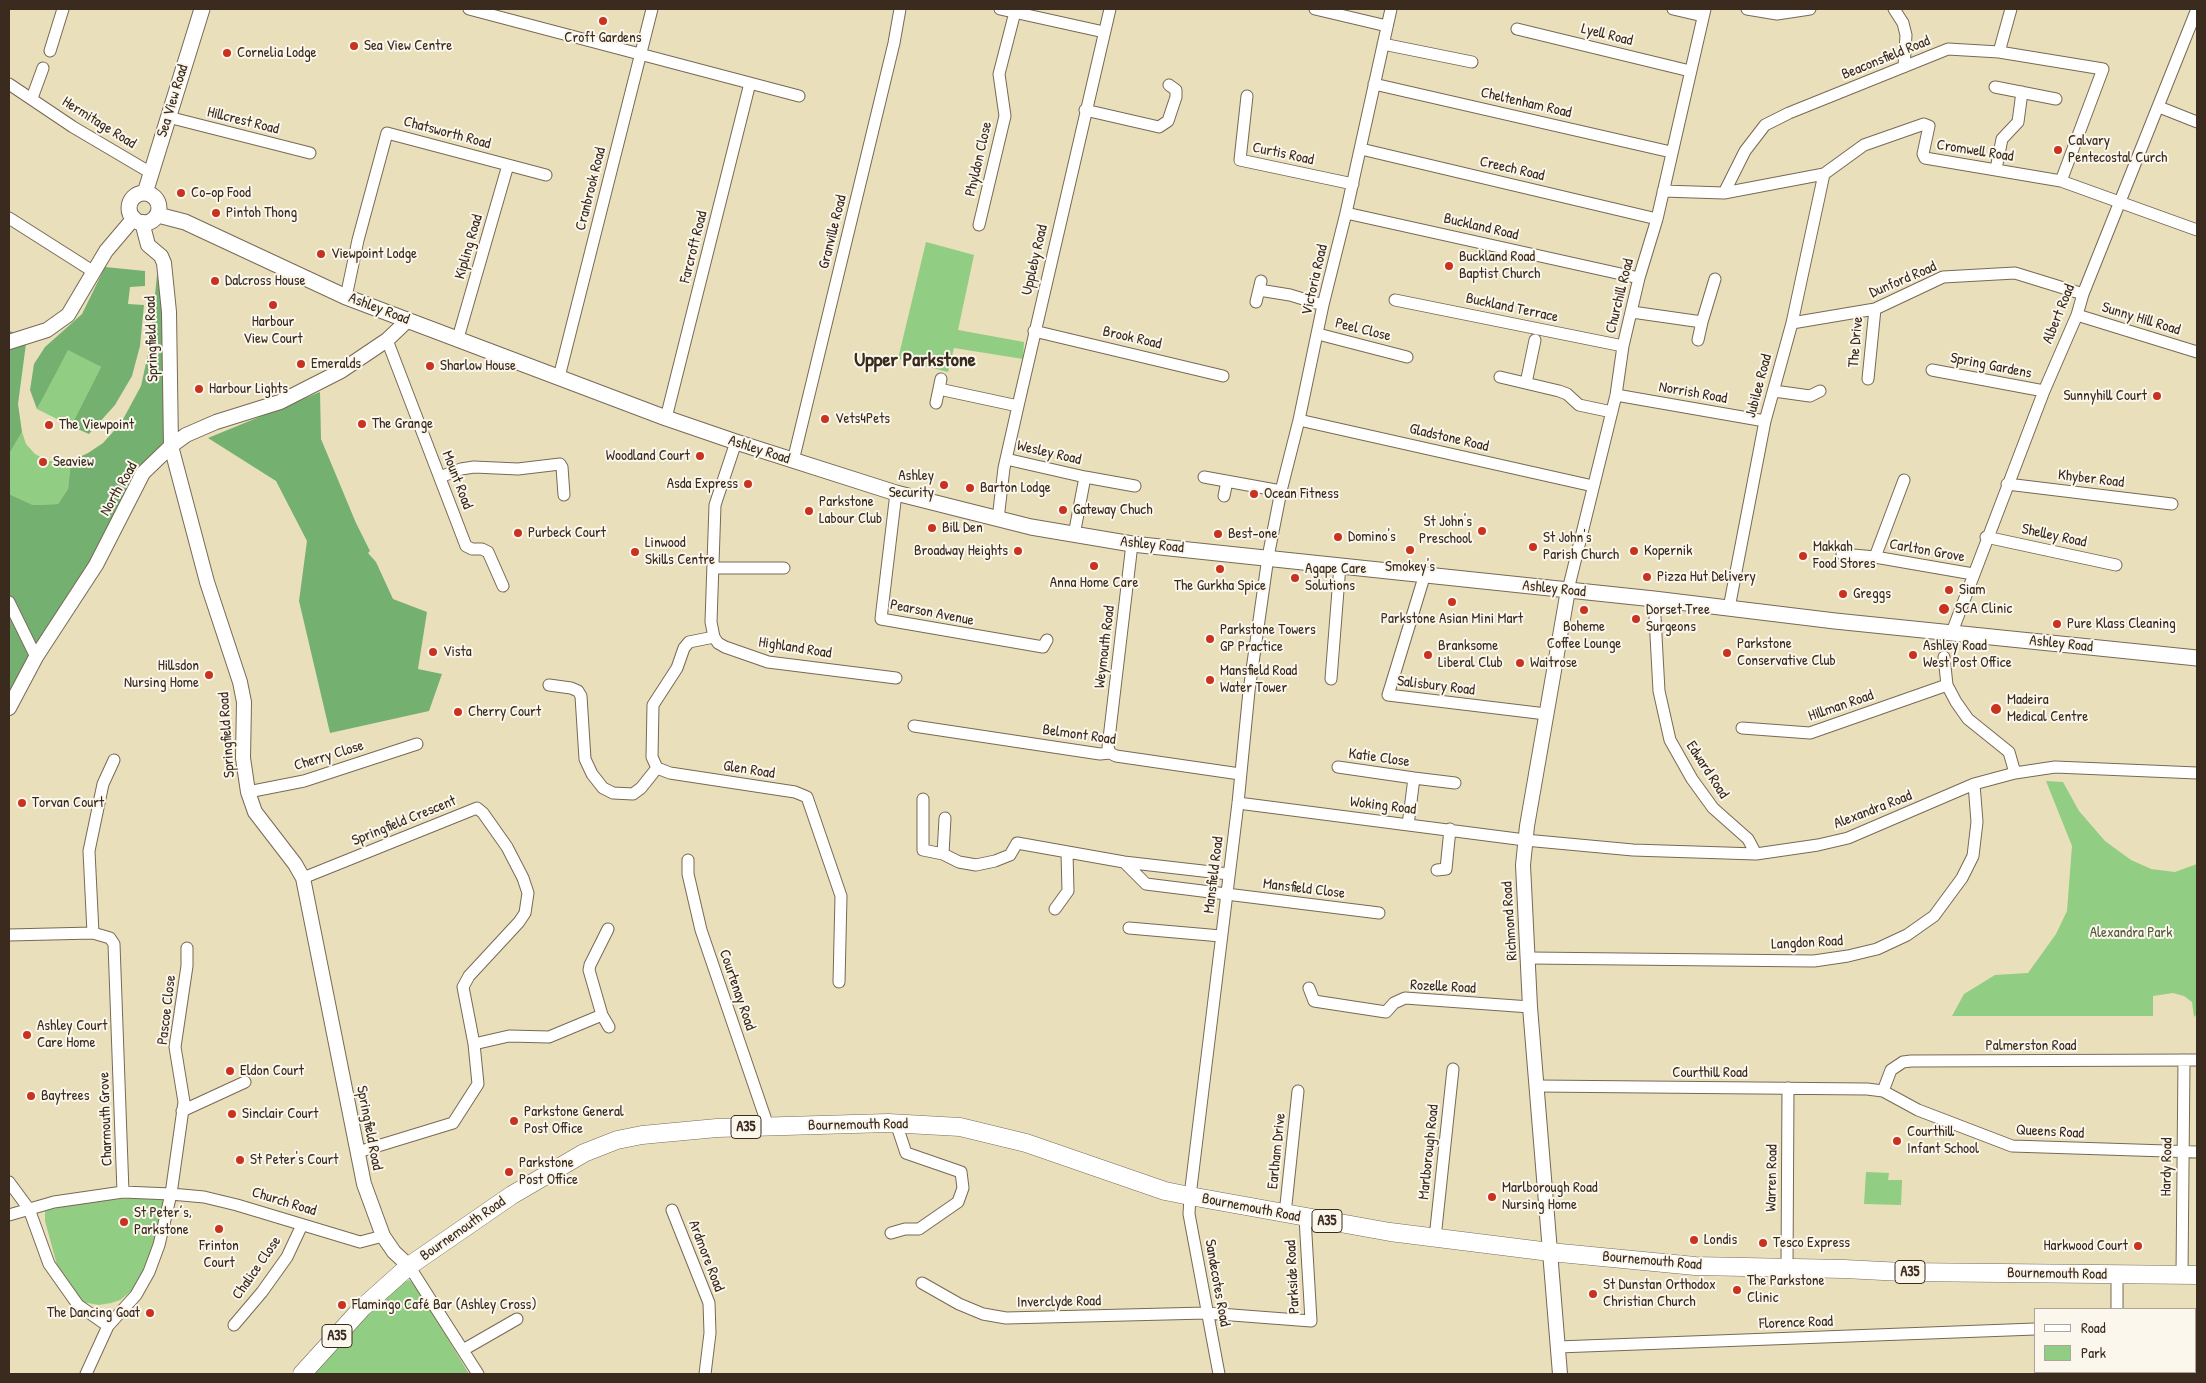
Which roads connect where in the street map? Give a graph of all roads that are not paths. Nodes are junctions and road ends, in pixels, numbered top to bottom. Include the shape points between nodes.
1 (63, 9) edge
2 (202, 9) edge
3 (469, 9) edge
4 (652, 9) edge
5 (900, 9) edge
6 (1000, 9) edge
7 (1110, 9) edge
8 (1316, 9) edge
9 (1392, 9) edge
10 (1673, 9) edge
11 (1747, 9) edge
12 (1810, 9) edge
13 (1894, 9) edge
14 (2010, 9) edge
15 (2197, 9) edge
16 (1015, 12) junction
17 (1704, 12) edge
18 (1387, 26) junction
19 (1517, 29) dead end
20 (1104, 32) junction
21 (2193, 32) edge
22 (1383, 44) junction
23 (50, 51) dead end
24 (1999, 52) junction
25 (641, 53) junction
26 (1472, 62) dead end
27 (1904, 67) junction
28 (44, 68) dead end
29 (1690, 71) junction
30 (750, 82) junction
31 (9, 84) edge
32 (1374, 84) junction
33 (1169, 85) dead end
34 (1995, 87) dead end
35 (2022, 92) junction
36 (800, 96) dead end
37 (1247, 96) dead end
38 (32, 98) junction
39 (2056, 99) dead end
40 (2159, 106) junction
41 (1085, 110) junction
42 (168, 117) junction
43 (2197, 122) edge
44 (1361, 149) junction
45 (1671, 152) junction
46 (310, 153) dead end
47 (508, 165) junction
48 (1996, 169) junction
49 (151, 173) junction
50 (1824, 174) junction
51 (546, 175) dead end
52 (2061, 181) junction
53 (1353, 184) junction
54 (1663, 190) junction
55 (145, 193) junction
56 (1724, 193) junction
57 (2121, 202) junction
58 (1346, 213) junction
59 (158, 215) junction
60 (9, 218) edge
61 (1657, 218) junction
62 (138, 220) junction
63 (979, 224) dead end
64 (2197, 230) edge
65 (94, 272) junction
66 (1639, 278) junction
67 (1715, 278) dead end
68 (2083, 294) junction
69 (346, 297) junction
70 (1395, 300) dead end
71 (1256, 302) dead end
72 (1323, 305) junction
73 (1874, 309) junction
74 (1632, 312) junction
75 (2077, 315) junction
76 (408, 320) junction
77 (1702, 322) junction
78 (1792, 323) junction
79 (1034, 331) junction
80 (1318, 334) junction
81 (458, 338) junction
82 (387, 340) junction
83 (1535, 340) dead end
84 (1698, 340) dead end
85 (9, 342) edge
86 (1623, 346) junction
87 (2197, 352) edge
88 (1403, 353) dead end
89 (1932, 370) dead end
90 (1223, 376) dead end
91 (559, 377) junction
92 (1500, 377) dead end
93 (1868, 379) dead end
94 (1526, 383) junction
95 (1774, 391) junction
96 (1820, 391) dead end
97 (2044, 391) junction
98 (1616, 394) junction
99 (936, 403) dead end
100 (1018, 406) junction
101 (1612, 412) junction
102 (666, 418) junction
103 (1299, 420) junction
104 (1765, 421) junction
105 (736, 442) junction
106 (171, 446) junction
107 (1006, 459) junction
108 (793, 461) junction
109 (440, 477) junction
110 (1085, 477) junction
111 (1204, 477) dead end
112 (1904, 480) dead end
113 (1227, 481) junction
114 (2007, 484) junction
115 (1135, 486) dead end
116 (1593, 486) junction
117 (1281, 491) junction
118 (896, 493) junction
119 (564, 495) dead end
120 (1224, 496) dead end
121 (2172, 504) dead end
122 (998, 520) junction
123 (1074, 535) junction
124 (1986, 537) junction
125 (1132, 544) junction
126 (1842, 554) dead end
127 (1268, 557) junction
128 (1875, 557) junction
129 (1340, 565) junction
130 (2116, 565) dead end
131 (713, 568) junction
132 (784, 568) dead end
133 (1425, 574) junction
134 (1973, 574) junction
135 (503, 586) dead end
136 (1568, 590) junction
137 (1654, 599) junction
138 (9, 602) edge
139 (1729, 608) junction
140 (1952, 632) junction
141 (714, 637) junction
142 (1045, 647) dead end
143 (36, 657) junction
144 (1944, 657) dead end
145 (2197, 658) edge
146 (896, 678) dead end
147 (1331, 679) dead end
148 (550, 685) dead end
149 (1947, 685) junction
150 (9, 708) edge
151 (1546, 714) junction
152 (914, 726) dead end
153 (1742, 728) dead end
154 (417, 744) dead end
155 (1110, 753) junction
156 (114, 760) dead end
157 (1338, 767) dead end
158 (657, 768) junction
159 (2015, 773) junction
160 (2197, 773) edge
161 (1240, 774) junction
162 (1414, 778) junction
163 (1455, 783) dead end
164 (1974, 784) junction
165 (248, 792) junction
166 (923, 799) dead end
167 (1238, 802) junction
168 (945, 818) dead end
169 (1408, 825) junction
170 (1450, 829) junction
171 (1525, 840) junction
172 (943, 854) junction
173 (1067, 854) junction
174 (1756, 854) junction
175 (688, 860) dead end
176 (1124, 862) junction
177 (1437, 870) dead end
178 (1229, 874) junction
179 (303, 878) junction
180 (1226, 894) junction
181 (1055, 909) dead end
182 (1379, 913) dead end
183 (1129, 928) dead end
184 (608, 929) dead end
185 (93, 933) junction
186 (9, 935) edge
187 (1221, 936) junction
188 (187, 948) dead end
189 (1529, 958) junction
190 (839, 982) dead end
191 (1309, 988) dead end
192 (1530, 1007) junction
193 (602, 1015) junction
194 (608, 1027) dead end
195 (474, 1044) junction
196 (2184, 1060) junction
197 (2197, 1060) edge
198 (1454, 1069) dead end
199 (245, 1082) dead end
200 (1537, 1086) junction
201 (1788, 1088) junction
202 (1883, 1091) junction
203 (1298, 1092) dead end
204 (182, 1111) junction
205 (896, 1123) junction
206 (768, 1126) junction
207 (2182, 1151) junction
208 (358, 1152) junction
209 (2197, 1152) edge
210 (9, 1182) edge
211 (123, 1192) junction
212 (171, 1194) junction
213 (1190, 1196) junction
214 (29, 1209) junction
215 (672, 1210) dead end
216 (9, 1214) edge
217 (1286, 1214) junction
218 (1305, 1218) junction
219 (302, 1225) junction
220 (891, 1233) dead end
221 (383, 1236) junction
222 (1435, 1238) junction
223 (1550, 1252) junction
224 (409, 1266) junction
225 (1786, 1268) junction
226 (2117, 1275) junction
227 (2190, 1275) edge
228 (922, 1283) dead end
229 (2118, 1308) edge
230 (1206, 1313) junction
231 (517, 1319) dead end
232 (234, 1325) dead end
233 (108, 1326) junction
234 (2034, 1329) edge
235 (1558, 1347) junction
236 (463, 1350) junction
237 (1218, 1373) edge
238 (86, 1374) edge
239 (302, 1374) edge
240 (478, 1374) edge
241 (705, 1374) edge
242 (1560, 1374) edge

1 - 23 street
2 - 42 main road, Sea View Road
3 - 25 street
4 - 25 street, Cranbrook Road
5 - 108 street, Granville Road
6 - 16 street
7 - 20 street, Uppleby Road
8 - 18 street
9 - 18 street, Victoria Road
10 - 17 street
11 - 12 street via 1777,14
13 - 27 street via 1906,35
14 - 24 street
15 - 21 street, Albert Road
16 - 20 street
16 - 63 street, Phyldon Close via 999,74 1005,116
17 - 29 street, Churchill Road
18 - 22 street, Victoria Road
19 - 29 street, Lyell Road
20 - 41 street, Uppleby Road
21 - 40 street, Albert Road
22 - 26 street
22 - 32 street, Victoria Road
24 - 27 street, Beaconsfield Road via 1948,49
24 - 52 street, Beaconsfield Road via 2103,69
25 - 30 street
25 - 91 street, Cranbrook Road
27 - 56 street, Beaconsfield Road via 1765,125 1746,151
28 - 38 street
29 - 45 street, Churchill Road
30 - 36 street
30 - 102 street, Farcroft Road
31 - 38 street, Hermitage Road
32 - 44 street, Victoria Road
32 - 45 street, Cheltenham Road
33 - 41 street via 1176,90 1176,97 1168,121 1159,127
34 - 35 street
35 - 39 street
35 - 48 street via 2018,122 2002,139
37 - 53 street, Curtis Road via 1240,160
38 - 49 street, Hermitage Road via 73,127
40 - 43 street
40 - 57 street, Albert Road
41 - 79 street, Uppleby Road
42 - 46 street, Hillcrest Road
42 - 49 main road, Sea View Road
44 - 53 street, Victoria Road
44 - 61 street, Creech Road
45 - 54 street, Churchill Road
47 - 51 street, Chatsworth Road
47 - 69 street, Chatsworth Road via 387,133
47 - 81 street, Kipling Road
48 - 50 street, Cromwell Road via 1925,158 1929,126 1924,124 1864,145
48 - 52 street, Cromwell Road
49 - 55 main road, Sea View Road
50 - 56 street, Cromwell Road
50 - 78 street, Jubilee Road
52 - 57 street, Cromwell Road
53 - 58 street, Victoria Road
54 - 56 street, Cromwell Road
54 - 61 street, Churchill Road
55 - 59 main road via 153,195 158,202
55 - 62 main road via 132,199 129,209
57 - 64 street, Cromwell Road
57 - 68 street, Albert Road
58 - 66 street, Buckland Road
58 - 72 street, Victoria Road
59 - 62 main road via 152,221
59 - 69 main road, Ashley Road via 185,222
60 - 65 street
61 - 66 street, Churchill Road
62 - 65 street via 112,244
62 - 106 street, Springfield Road via 148,245 164,263 170,312
65 - 85 street via 68,314 47,330
66 - 74 street, Churchill Road
67 - 77 street
68 - 73 street, Dunford Road via 2015,273 1943,277
68 - 75 street, Albert Road
69 - 76 main road, Ashley Road
70 - 86 street, Buckland Terrace
71 - 72 street via 1260,285
72 - 80 street, Victoria Road
73 - 78 street, Dunford Road
73 - 93 street, The Drive
74 - 77 street
74 - 86 street, Churchill Road
75 - 87 street, Sunny Hill Road
75 - 97 street, Albert Road
76 - 81 main road, Ashley Road
76 - 82 street, North Road
77 - 84 street
78 - 95 street, Jubilee Road
79 - 90 street, Brook Road
79 - 100 street, Uppleby Road
80 - 88 street, Peel Close
80 - 103 street, Victoria Road
81 - 91 main road, Ashley Road
82 - 106 street, North Road via 341,371 288,397 186,435
82 - 109 street, Mount Road
83 - 94 street
86 - 98 street, Churchill Road
89 - 97 street, Spring Gardens
91 - 102 main road, Ashley Road
92 - 94 street
94 - 101 street via 1567,394 1579,405
95 - 96 street via 1810,396
95 - 104 street, Jubilee Road
97 - 114 street, Albert Road
98 - 101 street, Churchill Road
98 - 104 street, Norrish Road
99 - 100 street via 940,384
100 - 107 street, Uppleby Road
101 - 116 street, Churchill Road
102 - 105 main road, Ashley Road
103 - 116 street, Gladstone Road
103 - 117 street, Victoria Road
104 - 139 street, Jubilee Road
105 - 108 main road, Ashley Road
105 - 131 street via 716,505
106 - 143 street, North Road via 144,473 96,565
106 - 165 street, Springfield Road via 207,582 240,682 244,702 243,758
107 - 110 street, Wesley Road
107 - 122 street, Uppleby Road
108 - 118 main road, Ashley Road
109 - 119 street via 474,467 518,469 560,464
109 - 135 street, Mount Road via 466,546 488,552
110 - 115 street, Wesley Road
110 - 123 street, Wesley Road
111 - 113 street
112 - 128 street, Carlton Grove
113 - 117 street
113 - 120 street
114 - 121 street, Khyber Road
114 - 124 street, Albert Road
116 - 136 street, Churchill Road
117 - 127 street, Victoria Road
118 - 122 main road, Ashley Road
118 - 142 street, Pearson Avenue via 879,622
122 - 123 main road, Ashley Road
123 - 125 main road, Ashley Road
124 - 130 street, Shelley Road
124 - 134 street, Albert Road
125 - 127 main road, Ashley Road
125 - 155 street, Weymouth Road via 1108,747
126 - 128 street, Carlton Grove
127 - 129 main road, Ashley Road
127 - 161 street, Mansfield Road
128 - 134 street, Carlton Grove
129 - 133 main road, Ashley Road
129 - 147 street
131 - 132 street
131 - 141 street via 711,622
133 - 136 main road, Ashley Road
133 - 151 street, Salisbury Road via 1388,695
134 - 140 street, Albert Road
136 - 137 main road, Ashley Road
136 - 151 street, Richmond Road
137 - 139 main road, Ashley Road
137 - 174 street, Edward Road via 1659,691 1670,740 1713,808 1748,839
138 - 143 street
139 - 140 main road, Ashley Road
140 - 145 main road, Ashley Road
141 - 146 street, Highland Road via 725,647 768,662
141 - 158 street via 690,642 684,648 677,668 654,705 652,757
143 - 150 street, North Road
144 - 149 street
148 - 158 street via 578,691 588,699 585,759 603,788 614,793 634,794
149 - 153 street, Hillman Road via 1810,733
149 - 159 street via 1968,719 2009,752
151 - 171 street, Richmond Road
152 - 155 street, Belmont Road
154 - 165 street, Cherry Close via 304,781
155 - 161 street, Belmont Road
156 - 185 street via 103,784 89,851
157 - 162 street, Katie Close
158 - 190 street, Glen Road via 670,774 795,792 807,797 841,896
159 - 160 street, Alexandra Road via 2054,768
159 - 164 street, Alexandra Road
161 - 167 street, Mansfield Road
162 - 163 street, Katie Close
162 - 169 street, Katie Close
164 - 174 street, Alexandra Road via 1848,838
164 - 189 street, Langdon Road via 1977,822 1973,856 1962,878 1934,916 1907,935 1876,949 1814,961
165 - 179 street, Springfield Road via 255,812
166 - 172 street via 923,850
167 - 169 street, Woking Road
167 - 178 street, Mansfield Road
168 - 172 street
169 - 170 street, Woking Road
170 - 171 street, Woking Road
170 - 177 street via 1446,869
171 - 174 street, Alexandra Road via 1633,850
171 - 189 street, Richmond Road via 1522,865
172 - 173 street via 959,862 976,865 1010,855 1017,844
173 - 176 street
173 - 181 street via 1068,891
175 - 206 street, Courtenay Road via 688,874 701,930
176 - 178 street
176 - 180 street, Mansfield Close via 1146,884
178 - 180 street, Mansfield Road
179 - 195 street, Springfield Crescent via 472,809 480,809 519,870 526,884 528,899 519,922 469,976 463,987
179 - 208 street, Springfield Road
180 - 182 street, Mansfield Close
180 - 187 street, Mansfield Road
183 - 187 street
184 - 193 street via 589,970
185 - 186 street, Charmouth Grove
185 - 211 street, Charmouth Grove via 110,938 114,944
187 - 213 street, Mansfield Road
188 - 204 street, Pascoe Close via 175,1047 184,1102
189 - 192 street, Richmond Road
191 - 192 street, Rozelle Road via 1314,1002 1386,1012 1405,998
192 - 200 street, Richmond Road
193 - 194 street
193 - 195 street via 549,1037 509,1036
195 - 208 street, Springfield Crescent via 478,1084 453,1123
196 - 197 street, Palmerston Road
196 - 202 street, Palmerston Road via 1911,1061 1891,1070
196 - 207 street, Hardy Road
198 - 222 street, Marlborough Road
199 - 204 street
200 - 201 street, Courthill Road
200 - 223 street, Richmond Road
201 - 202 street, Courthill Road
201 - 225 street, Warren Road
202 - 207 street, Queens Road via 1918,1110 2012,1146
203 - 217 street, Earlham Drive
204 - 212 street, Pascoe Close
205 - 206 highway, Bournemouth Road / A35
205 - 213 highway, Bournemouth Road / A35 via 960,1127 993,1134
205 - 220 street via 906,1153 961,1172 964,1188 958,1202 919,1229
206 - 224 highway, Bournemouth Road / A35 via 642,1135 601,1146 512,1195
207 - 209 street, Queens Road
207 - 227 street, Hardy Road
208 - 221 street, Springfield Road via 364,1184
210 - 214 street
211 - 212 street, Church Road
211 - 214 street, Church Road
212 - 219 street, Church Road via 237,1205
212 - 233 street, Pascoe Close via 149,1272 136,1295
213 - 217 highway, Bournemouth Road / A35
213 - 230 street, Sandecotes Road via 1189,1214
214 - 216 street, Church Road
214 - 233 street via 49,1264 78,1305
215 - 241 street, Ardmore Road via 709,1303 710,1333
217 - 218 highway, Bournemouth Road / A35
218 - 222 highway, Bournemouth Road / A35
218 - 230 street, Parkside Road via 1310,1321
219 - 221 street, Church Road via 360,1242
219 - 232 street, Chalice Close via 287,1258
221 - 224 street
222 - 223 highway, Bournemouth Road / A35
223 - 225 highway, Bournemouth Road / A35 via 1695,1266
223 - 235 street, Richmond Road
224 - 236 street
224 - 239 highway, A35 via 362,1308
225 - 226 highway, Bournemouth Road / A35
226 - 227 highway, Bournemouth Road / A35
226 - 229 street
228 - 230 street, Inverclyde Road via 959,1304 983,1314 1006,1318
230 - 237 street, Sandecotes Road
231 - 236 street
233 - 238 street, Pascoe Close
234 - 235 street, Florence Road
235 - 242 street, Richmond Road
236 - 240 street

